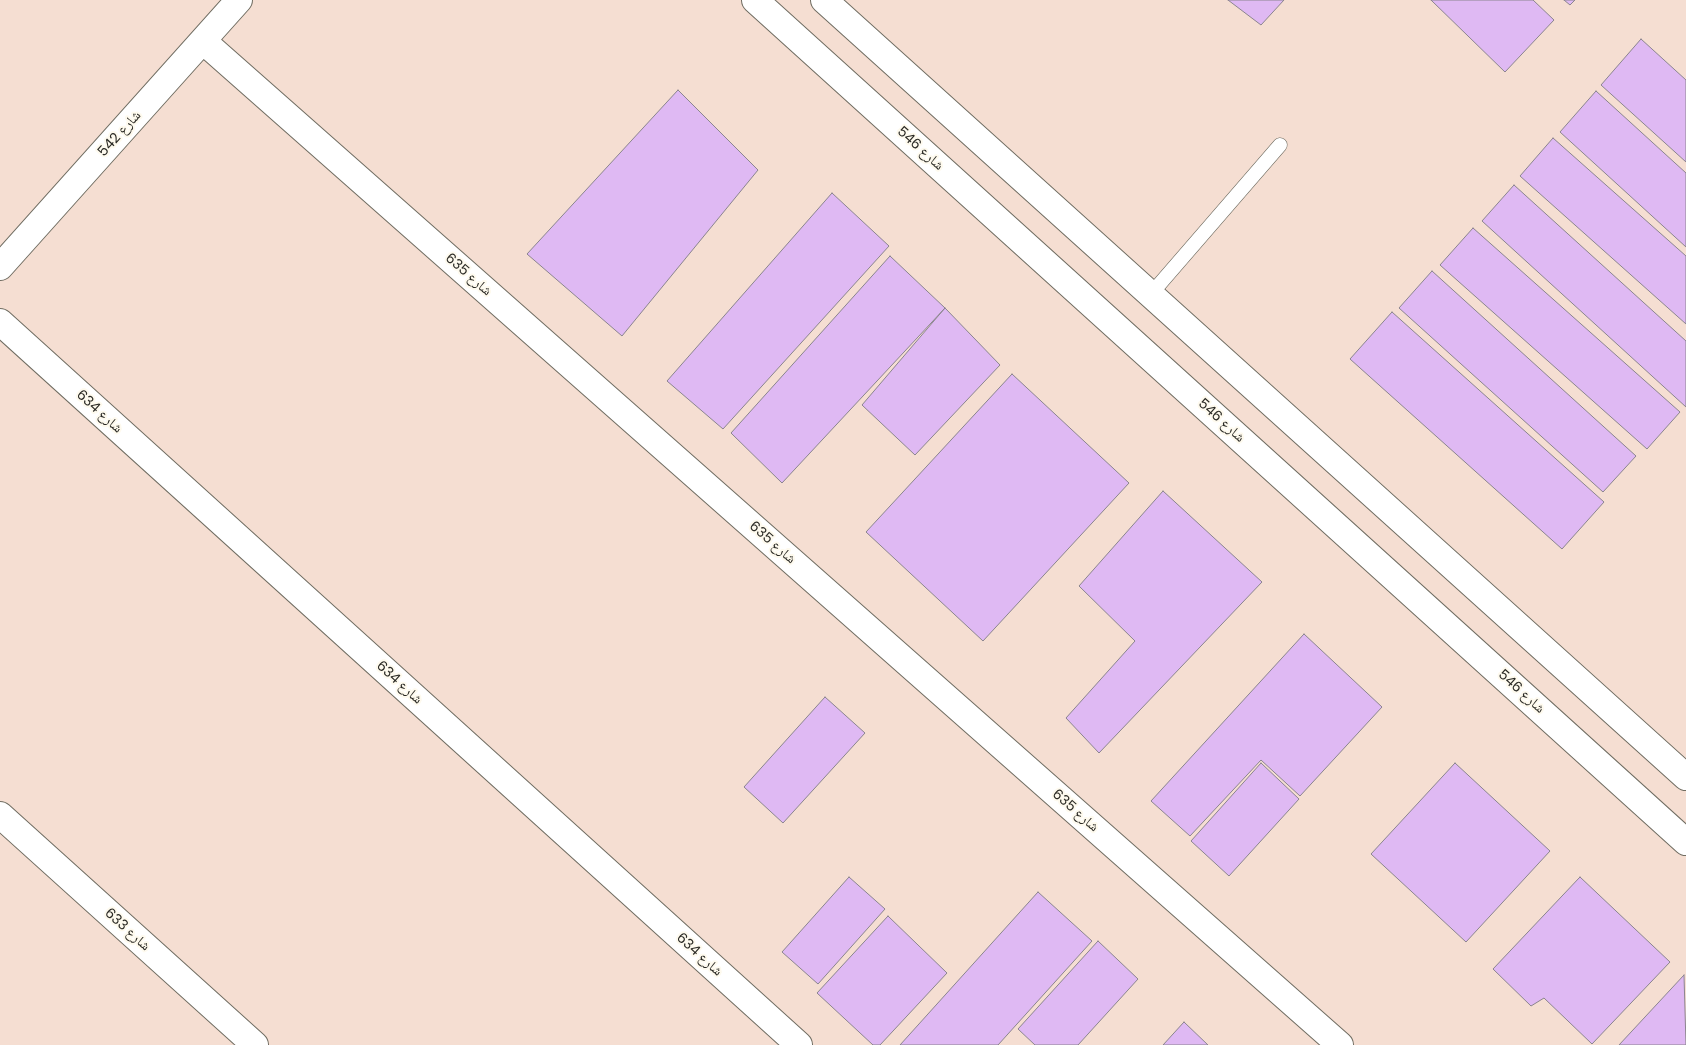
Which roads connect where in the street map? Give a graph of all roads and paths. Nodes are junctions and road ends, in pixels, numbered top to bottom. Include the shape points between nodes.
1 (239, 0) edge
2 (755, 0) edge
3 (824, 0) edge
4 (203, 41) junction
5 (1280, 145) dead end
6 (0, 267) edge
7 (1151, 294) junction
8 (0, 322) edge
9 (1686, 777) edge
10 (0, 815) edge
11 (1686, 842) edge
12 (255, 1045) edge
13 (798, 1045) edge
14 (1340, 1045) edge

1 - 4 street, شارع 542
2 - 11 street, شارع 546
3 - 7 street
4 - 6 street, شارع 542
4 - 14 street, شارع 635
5 - 7 lane
7 - 9 street
8 - 13 street, شارع 634
10 - 12 street, شارع 633

